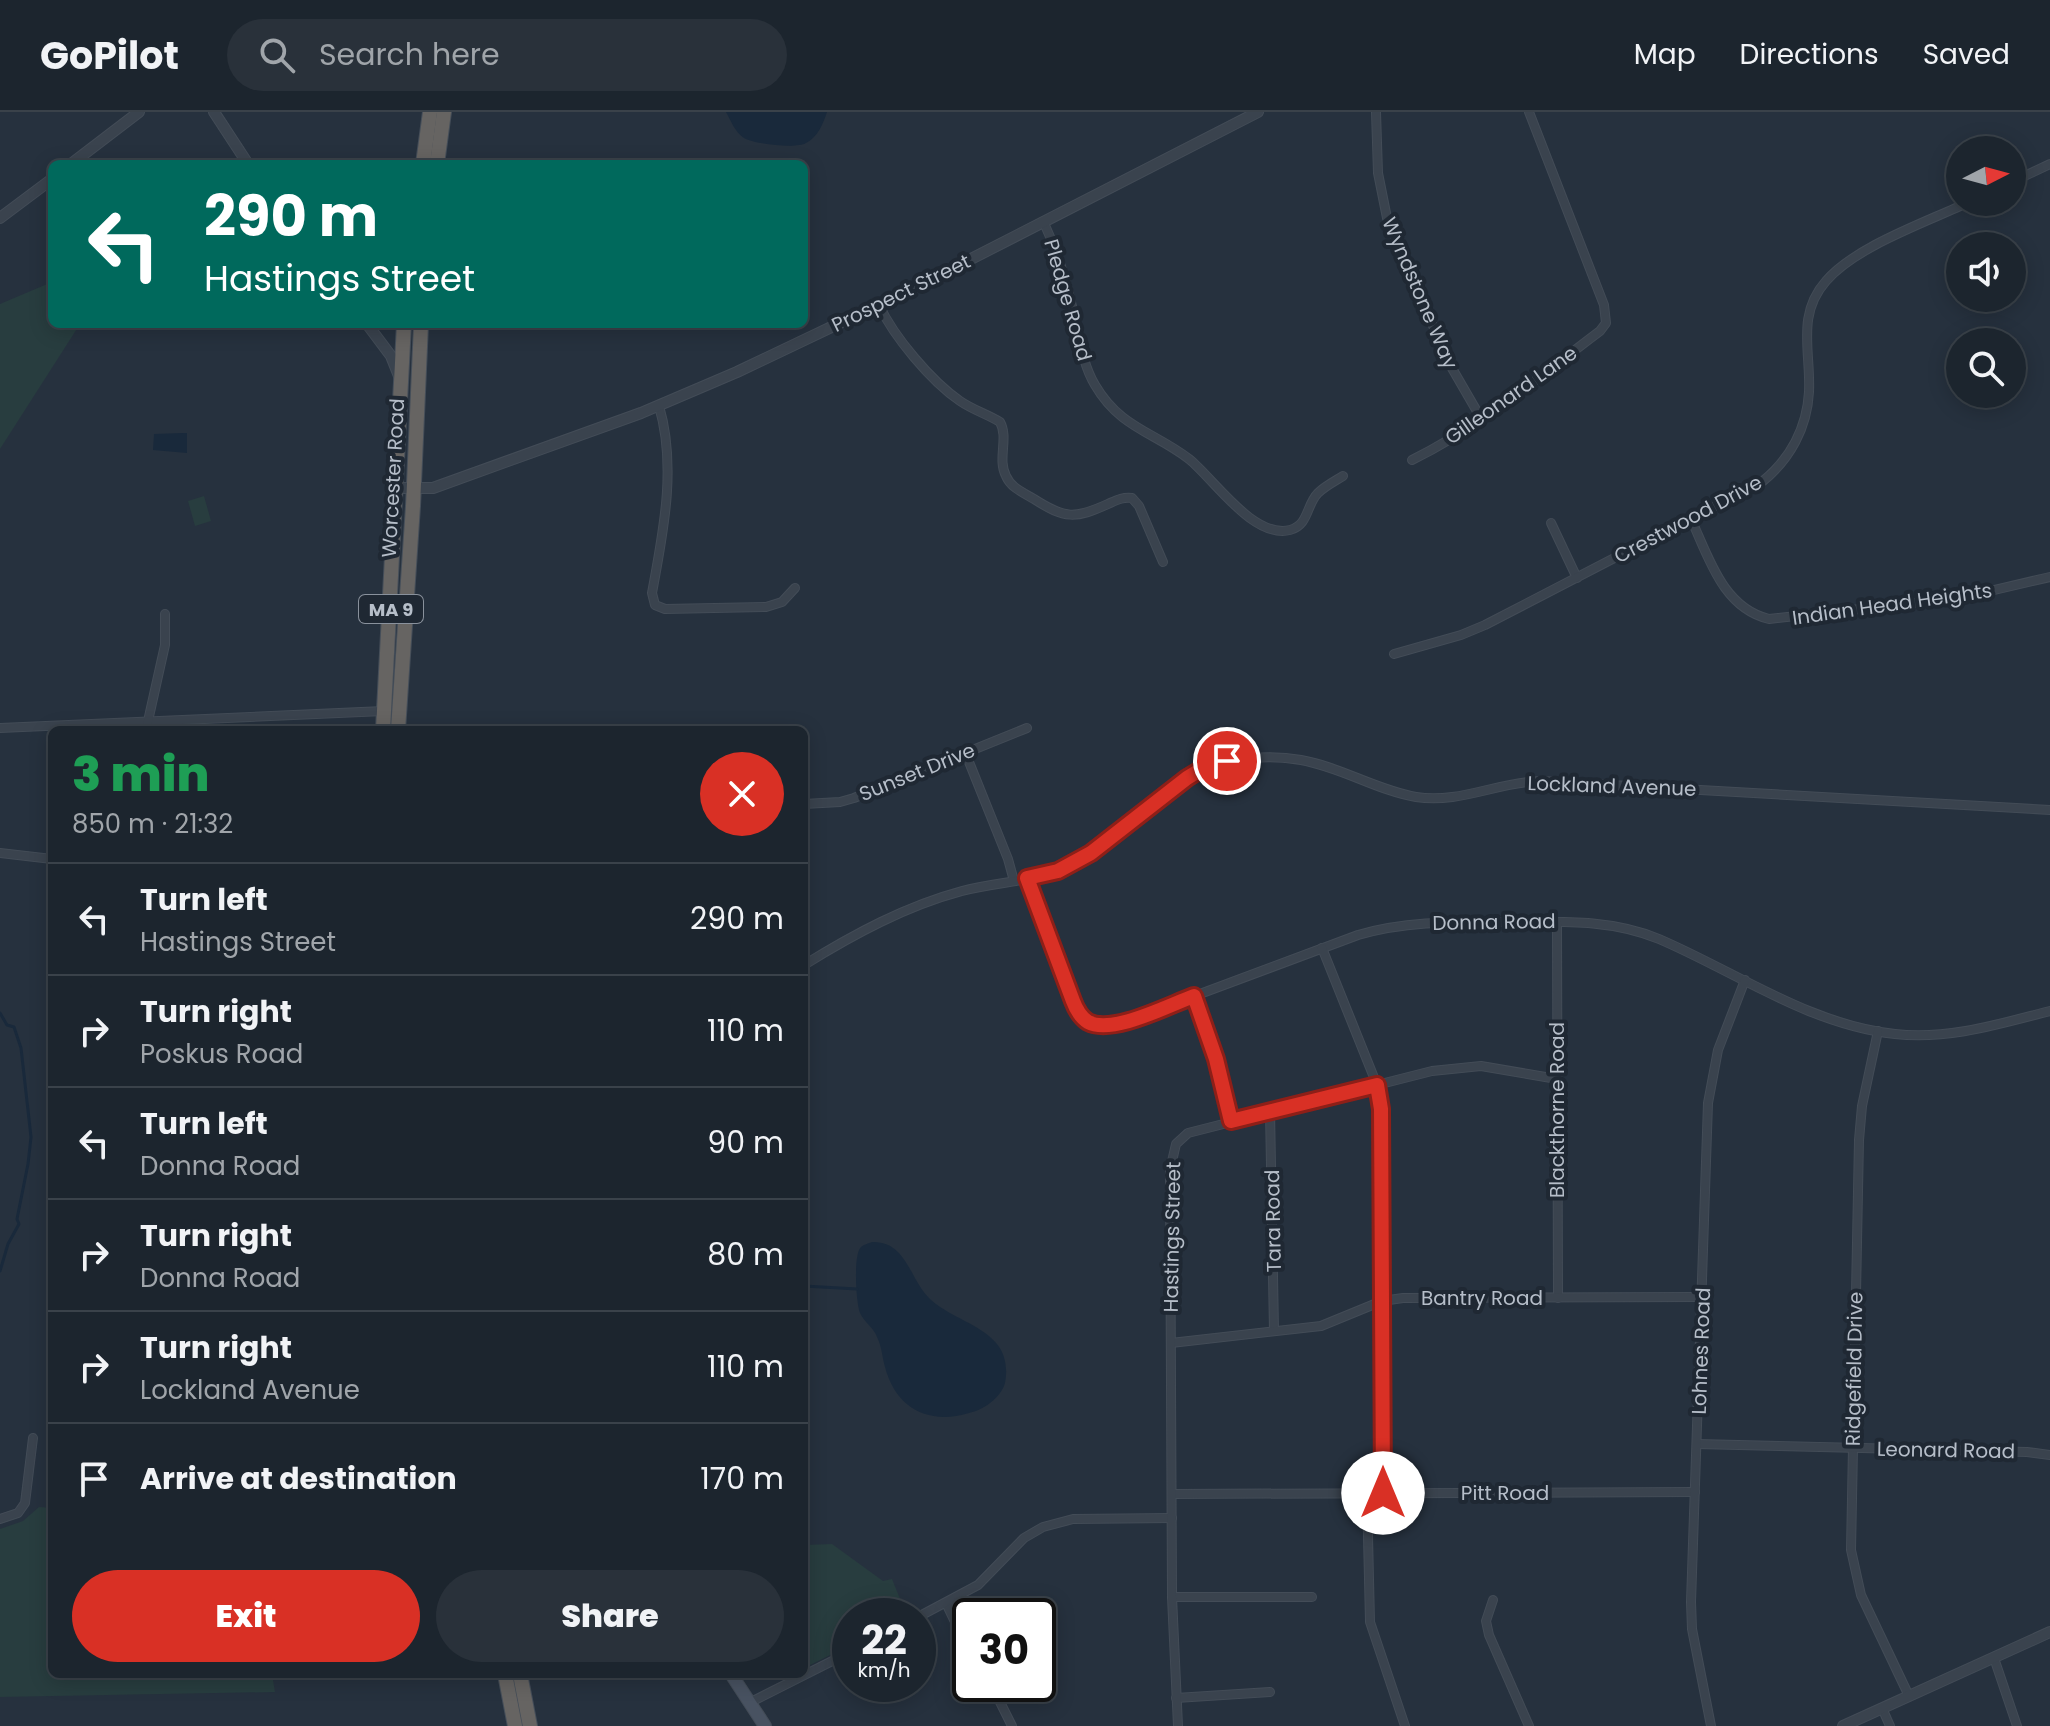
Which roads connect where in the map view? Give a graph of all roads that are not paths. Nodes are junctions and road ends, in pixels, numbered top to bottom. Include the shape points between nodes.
1 (139, 112) edge
2 (214, 112) edge
3 (430, 112) edge
4 (444, 112) edge
5 (1258, 112) edge
6 (1376, 112) edge
7 (1529, 112) edge
8 (76, 160) edge
9 (245, 160) edge
10 (424, 160) edge
11 (438, 160) edge
12 (2050, 164) edge
13 (2026, 175) edge
14 (48, 182) edge
15 (1946, 213) edge
16 (0, 218) edge
17 (1044, 223) junction
18 (879, 305) junction
19 (370, 328) edge
20 (404, 328) edge
21 (421, 328) edge
22 (401, 384) junction
23 (659, 406) junction
24 (1482, 420) junction
25 (1412, 460) dead end
26 (1343, 476) dead end
27 (397, 488) junction
28 (413, 489) junction
29 (1691, 519) junction
30 (1551, 523) dead end
31 (1163, 562) dead end
32 (2050, 577) edge
33 (1577, 578) junction
34 (795, 588) dead end
35 (165, 614) dead end
36 (1394, 654) dead end
37 (384, 711) junction
38 (147, 726) edge
39 (383, 726) edge
40 (398, 726) edge
41 (48, 727) edge
42 (0, 728) edge
43 (1027, 728) dead end
44 (965, 752) junction
45 (808, 804) edge
46 (2050, 810) edge
47 (0, 853) edge
48 (48, 859) edge
49 (1027, 878) junction
50 (1014, 881) junction
51 (1557, 922) junction
52 (1322, 948) junction
53 (808, 963) edge
54 (1745, 980) junction
55 (1194, 996) junction
56 (2050, 1011) edge
57 (1878, 1031) junction
58 (1557, 1079) junction
59 (1377, 1085) junction
60 (1270, 1111) junction
61 (1231, 1121) junction
62 (1703, 1297) junction
63 (1558, 1298) junction
64 (1382, 1301) junction
65 (1274, 1331) junction
66 (1171, 1343) junction
67 (33, 1438) dead end
68 (1697, 1444) junction
69 (1852, 1447) junction
70 (2050, 1455) edge
71 (1695, 1492) junction
72 (1367, 1493) junction
73 (1383, 1493) junction
74 (1172, 1494) junction
75 (1172, 1518) junction
76 (0, 1519) edge
77 (1172, 1597) junction
78 (1312, 1597) dead end
79 (1493, 1600) dead end
80 (946, 1603) junction
81 (936, 1608) edge
82 (952, 1616) edge
83 (2050, 1632) edge
84 (1994, 1658) junction
85 (832, 1661) edge
86 (808, 1673) edge
87 (506, 1678) edge
88 (521, 1678) edge
89 (734, 1678) edge
90 (799, 1678) edge
91 (1270, 1692) dead end
92 (1909, 1696) junction
93 (1176, 1698) junction
94 (751, 1702) junction
95 (1000, 1702) edge
96 (1882, 1708) junction
97 (515, 1726) edge
98 (530, 1726) edge
99 (765, 1726) edge
100 (1012, 1726) edge
101 (1178, 1726) edge
102 (1405, 1726) edge
103 (1529, 1726) edge
104 (1711, 1726) edge
105 (1843, 1726) edge
106 (1890, 1726) edge
107 (2017, 1726) edge

1 - 8 street
2 - 9 street
3 - 10 highway
4 - 11 highway
5 - 17 street, Prospect Street
6 - 24 street, Wyndstone Way via 1378,173 1387,218 1449,363
7 - 24 street, Gilleonard Lane via 1604,305 1606,323
12 - 13 street
14 - 16 street
15 - 29 street, Crestwood Drive via 1858,255 1826,280 1808,317 1809,393 1793,448 1763,481
17 - 18 street, Prospect Street
17 - 26 street, Pledge Road via 1059,255 1090,375 1127,422 1188,458 1236,507 1272,530 1300,525 1318,493
18 - 23 street, Prospect Street
18 - 31 street via 938,382 1000,422 1004,470 1015,487 1065,516 1132,498
19 - 22 street via 391,356
20 - 22 highway, Worcester Road / MA 9
21 - 28 highway, Worcester Road / MA 9
22 - 27 highway, Worcester Road / MA 9
23 - 28 street, Prospect Street via 433,488
23 - 34 street via 666,503 652,593 655,605 766,607 782,602
24 - 25 street, Gilleonard Lane
27 - 28 street, Prospect Street
27 - 37 highway, Worcester Road / MA 9
28 - 40 highway, Worcester Road / MA 9
29 - 32 street, Indian Head Heights via 1733,600 1749,613 1769,619 1960,598
29 - 33 street, Crestwood Drive
30 - 33 street
33 - 36 street, Crestwood Drive via 1473,630
35 - 38 street via 165,645
37 - 38 street
37 - 39 highway, Worcester Road / MA 9
41 - 42 street
43 - 44 street, Sunset Drive
44 - 45 street, Sunset Drive via 854,798
44 - 50 street
46 - 49 street, Lockland Avenue via 1541,781 1444,799 1404,794 1300,760 1237,760 1196,772 1081,860
47 - 48 street
49 - 50 street, Lockland Avenue
49 - 55 street, Donna Road via 1073,1001 1088,1022 1113,1025
50 - 53 street, Lockland Avenue via 932,900 866,928
51 - 52 street, Donna Road via 1414,924 1371,931
51 - 54 street, Donna Road via 1605,924 1643,933
51 - 58 street, Blackthorne Road
52 - 55 street, Donna Road
52 - 59 street
54 - 57 street, Donna Road via 1818,1014
54 - 62 street, Lohnes Road via 1722,1038 1710,1090
55 - 61 street
56 - 57 street, Donna Road via 1958,1033
57 - 69 street, Ridgefield Drive via 1860,1123
58 - 59 street, Hastings Street via 1468,1066
58 - 63 street, Blackthorne Road
59 - 60 street, Hastings Street
59 - 64 street
60 - 61 street, Hastings Street
60 - 65 street, Tara Road
61 - 66 street, Hastings Street via 1188,1133 1176,1144 1170,1161
62 - 63 street, Bantry Road
62 - 68 street, Lohnes Road
63 - 64 street, Bantry Road
64 - 65 street, Bantry Road via 1330,1324
64 - 73 street
65 - 66 street, Bantry Road
66 - 74 street, Hastings Street
67 - 76 street via 25,1503 18,1513
68 - 69 street, Leonard Road
68 - 71 street, Lohnes Road
69 - 70 street, Leonard Road
69 - 92 street, Ridgefield Drive via 1854,1573
71 - 73 street, Pitt Road
71 - 104 street, Lohnes Road via 1691,1616
72 - 73 street, Pitt Road
72 - 74 street, Pitt Road
72 - 102 street via 1370,1622
74 - 75 street, Hastings Street
75 - 77 street, Hastings Street
75 - 80 street via 1052,1524 1024,1538 978,1585
77 - 78 street
77 - 93 street, Hastings Street
79 - 103 street via 1486,1621 1489,1635
80 - 81 street
80 - 82 street
83 - 84 street
84 - 92 street
84 - 107 street
85 - 86 street
87 - 97 highway
88 - 98 highway
89 - 94 main road
90 - 94 street
91 - 93 street
92 - 96 street
93 - 101 street, Hastings Street
94 - 99 main road
95 - 100 street
96 - 105 street
96 - 106 street

